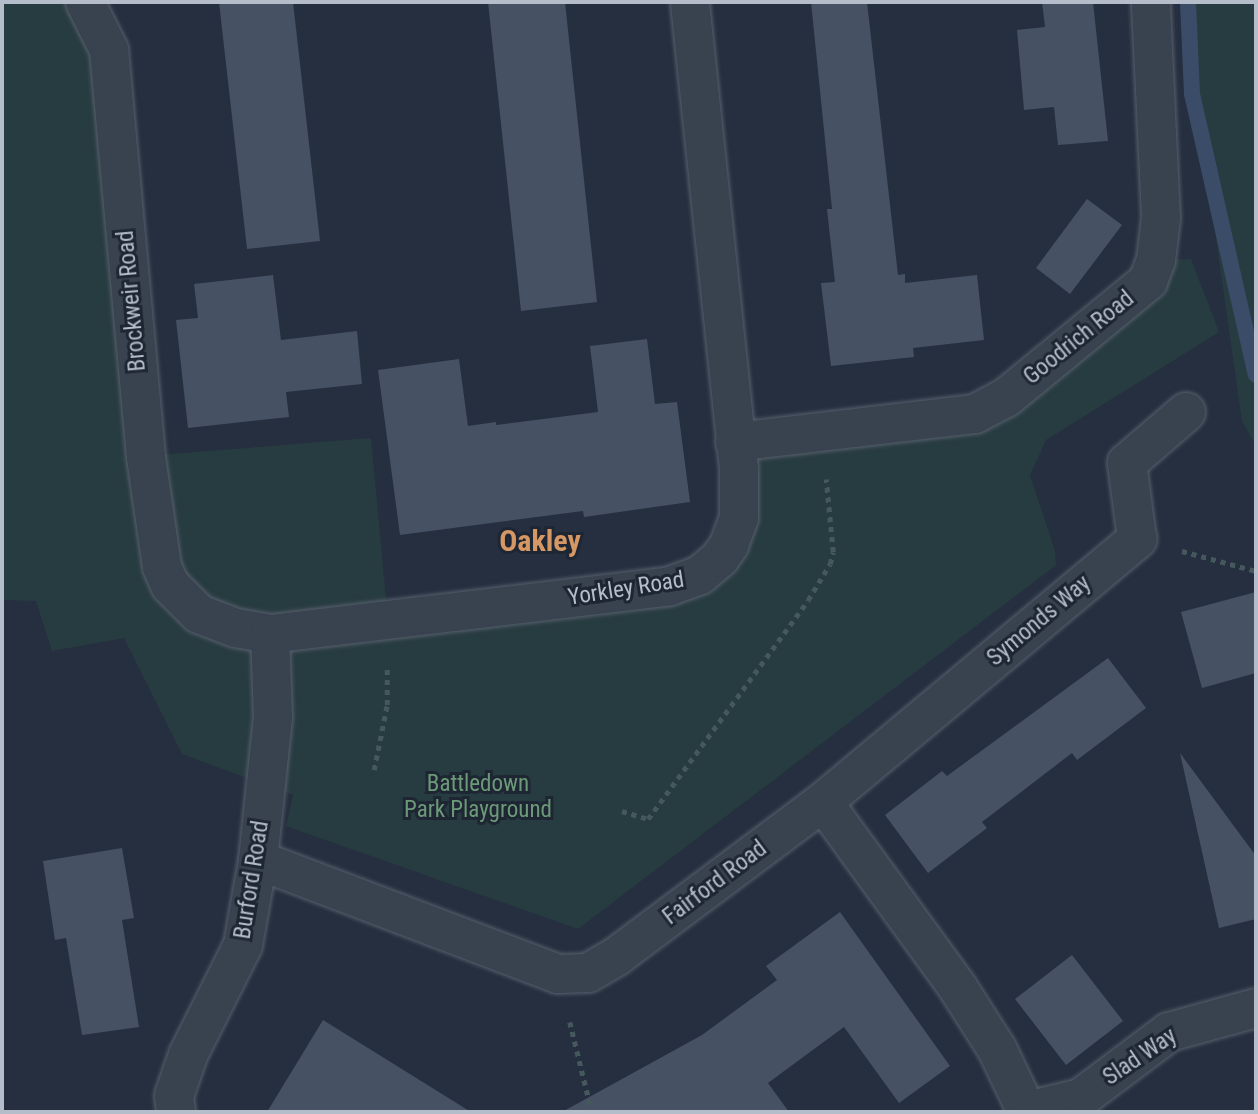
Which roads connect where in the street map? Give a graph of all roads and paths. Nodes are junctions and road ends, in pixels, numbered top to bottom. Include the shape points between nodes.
1 (85, 2) edge
2 (690, 2) edge
3 (1151, 2) edge
4 (1186, 412) dead end
5 (821, 432) junction
6 (735, 442) junction
7 (1137, 539) junction
8 (1256, 571) edge
9 (182, 598) joint
10 (387, 620) junction
11 (270, 634) junction
12 (374, 770) dead end
13 (823, 802) junction
14 (622, 811) dead end
15 (258, 859) junction
16 (558, 974) junction
17 (1256, 1008) edge
18 (176, 1112) edge
19 (592, 1112) edge
20 (1027, 1112) edge

1 - 9 street, Brockweir Road via 109,50 157,549 170,585
2 - 6 street, Yorkley Road
3 - 5 street, Goodrich Road via 1161,218 1156,260 1148,281 993,407 957,418
4 - 7 street via 1126,463
5 - 6 street, Goodrich Road
5 - 14 path via 832,539 830,564 648,819
6 - 10 street, Yorkley Road via 741,501 735,533 720,558 693,578 670,586
7 - 8 path
7 - 13 street, Symonds Way
9 - 11 street, Yorkley Road via 199,614 217,622
10 - 11 street, Yorkley Road
10 - 12 path via 387,705
11 - 15 street, Burford Road via 272,718
13 - 16 street, Fairford Road via 617,956 588,973
13 - 20 street via 958,988 996,1049
15 - 16 street, Fairford Road
15 - 18 street, Burford Road via 243,945 188,1055 174,1096
16 - 19 path
17 - 20 street, Slad Way via 1169,1032 1081,1098

